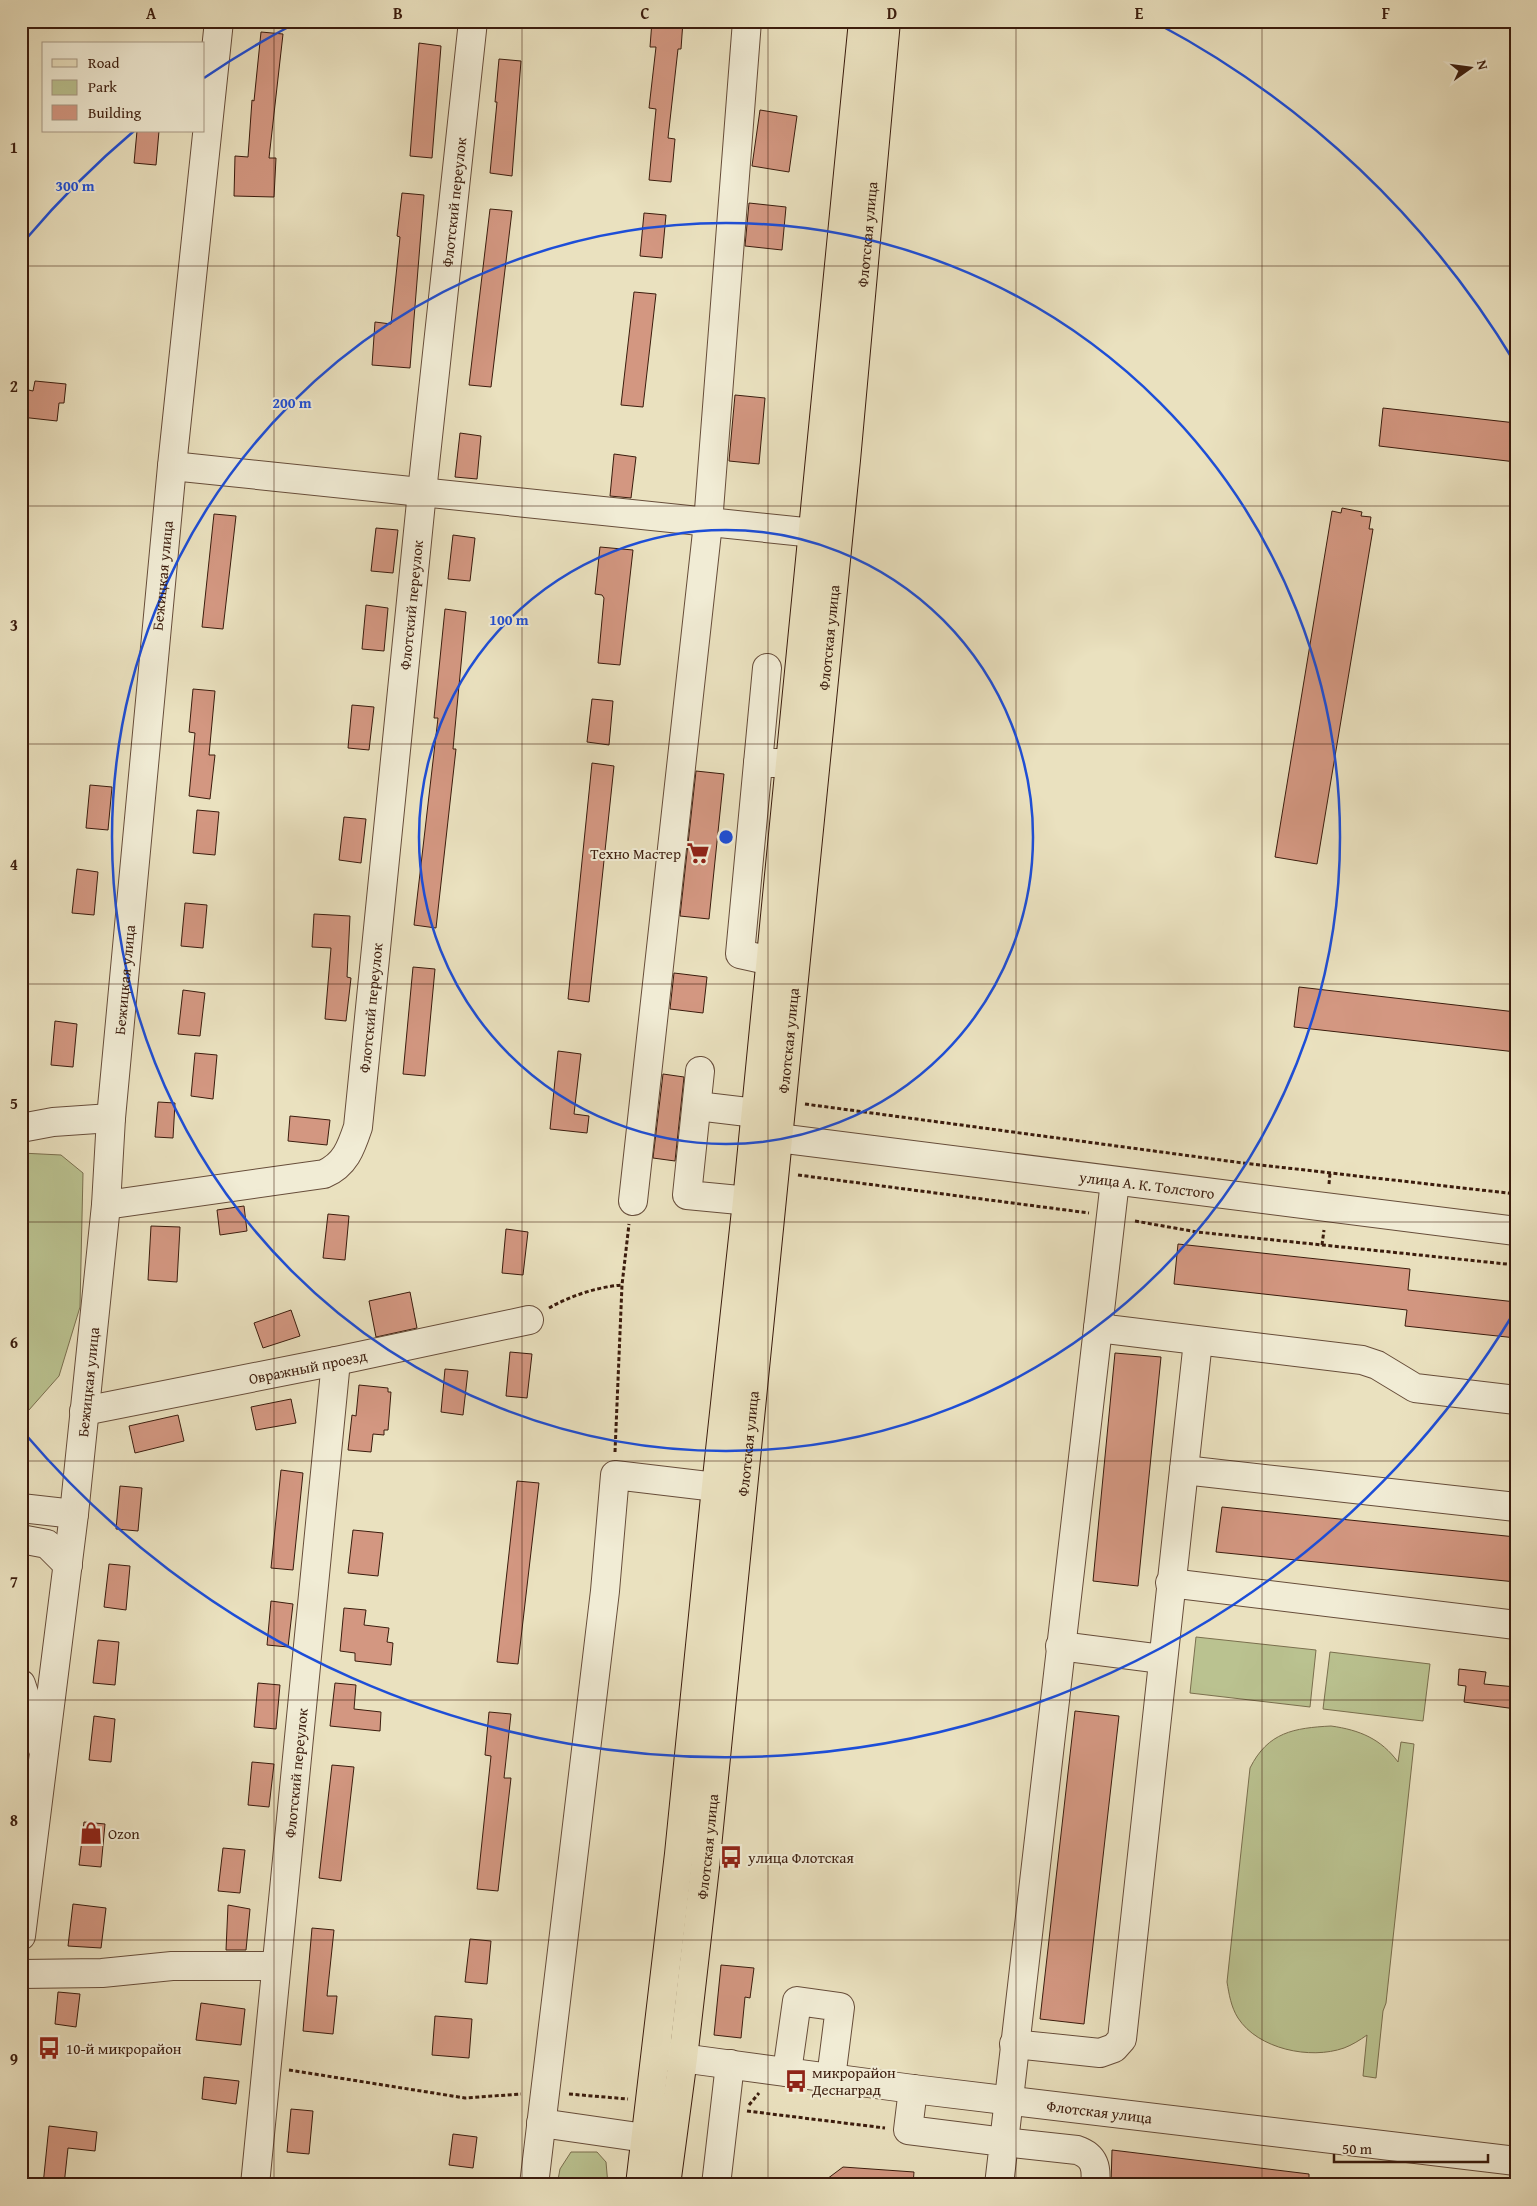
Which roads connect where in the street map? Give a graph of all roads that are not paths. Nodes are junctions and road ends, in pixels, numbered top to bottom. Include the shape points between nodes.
1 (219, 21) edge
2 (473, 21) edge
3 (747, 21) edge
4 (863, 21) edge
5 (886, 21) edge
6 (172, 466) junction
7 (422, 492) junction
8 (708, 523) junction
9 (814, 533) junction
10 (767, 668) dead end
11 (758, 763) junction
12 (791, 764) junction
13 (772, 961) junction
14 (700, 1071) dead end
15 (697, 1106) junction
16 (756, 1113) junction
17 (111, 1118) junction
18 (21, 1128) edge
19 (778, 1138) junction
20 (1115, 1181) junction
21 (633, 1201) road end
22 (759, 1202) junction
23 (106, 1205) junction
24 (1516, 1231) edge
25 (529, 1320) road end
26 (1098, 1328) junction
27 (1198, 1340) junction
28 (336, 1361) junction
29 (1516, 1400) edge
30 (84, 1410) junction
31 (1184, 1470) junction
32 (716, 1486) junction
33 (1516, 1507) edge
34 (21, 1508) edge
35 (74, 1514) junction
36 (21, 1538) edge
37 (68, 1565) junction
38 (1170, 1583) junction
39 (1516, 1625) edge
40 (1060, 1646) junction
41 (1162, 1659) junction
42 (21, 1684) edge
43 (44, 1753) junction
44 (30, 1787) edge
45 (21, 1936) edge
46 (276, 1966) junction
47 (21, 1974) edge
48 (1014, 2044) junction
49 (655, 2055) junction
50 (683, 2058) junction
51 (730, 2064) junction
52 (775, 2070) junction
53 (831, 2078) junction
54 (913, 2089) junction
55 (1008, 2100) junction
56 (541, 2123) junction
57 (645, 2138) junction
58 (1004, 2142) junction
59 (1516, 2161) edge
60 (255, 2185) edge
61 (534, 2185) edge
62 (640, 2185) edge
63 (666, 2185) edge
64 (716, 2185) edge
65 (999, 2185) edge
66 (1095, 2185) edge

1 - 6 street, Бежицкая улица
2 - 7 street, Флотский переулок
3 - 8 street
4 - 9 main road, Флотская улица
5 - 19 main road, Флотская улица
6 - 7 street
6 - 17 street, Бежицкая улица
7 - 8 street
7 - 23 street, Флотский переулок via 358,1127 352,1148 342,1163 324,1174
8 - 9 street
8 - 21 street
9 - 12 main road, Флотская улица
10 - 11 street
11 - 12 street
11 - 13 street via 740,954
12 - 13 main road, Флотская улица
13 - 16 main road, Флотская улица
14 - 15 street
15 - 16 street
15 - 22 street via 687,1195
16 - 22 main road, Флотская улица
17 - 18 street
17 - 23 street, Бежицкая улица
19 - 20 street, улица А. К. Толстого
19 - 22 main road, Флотская улица
20 - 24 street, улица А. К. Толстого
20 - 26 street
22 - 32 main road, Флотская улица
22 - 50 main road, Флотская улица via 708,1838
23 - 30 street, Бежицкая улица
25 - 28 street, Овражный проезд
26 - 27 street
26 - 40 street
27 - 29 street via 1362,1360 1377,1365 1415,1388
27 - 31 street
28 - 30 street, Овражный проезд
28 - 46 street, Флотский переулок
30 - 35 street, Бежицкая улица
31 - 33 street
31 - 38 street
32 - 49 main road, Флотская улица
32 - 56 street via 614,1476 605,1591
34 - 35 street
35 - 37 street, Бежицкая улица
36 - 37 street via 47,1544
37 - 43 street, Бежицкая улица
38 - 39 street
38 - 41 street
40 - 41 street
40 - 48 street
41 - 48 street via 1122,2039 1114,2048 1100,2053
42 - 43 street
43 - 44 street, Бежицкая улица
44 - 45 street, Бежицкая улица
46 - 47 street via 172,1966 102,1973
46 - 60 street, Флотский переулок
48 - 55 street
49 - 50 street, Флотская улица
49 - 57 main road, Флотская улица
50 - 51 street, Флотская улица
50 - 63 main road, Флотская улица
51 - 52 street, Флотская улица
51 - 64 street
52 - 53 street, Флотская улица
52 - 53 street via 797,2001 840,2008
53 - 54 street, Флотская улица
54 - 55 street, Флотская улица
54 - 58 street via 908,2130
55 - 58 street
55 - 59 street, Флотская улица
56 - 57 street
56 - 61 street
57 - 62 main road, Флотская улица
58 - 65 street
58 - 66 street via 1086,2153 1095,2166

